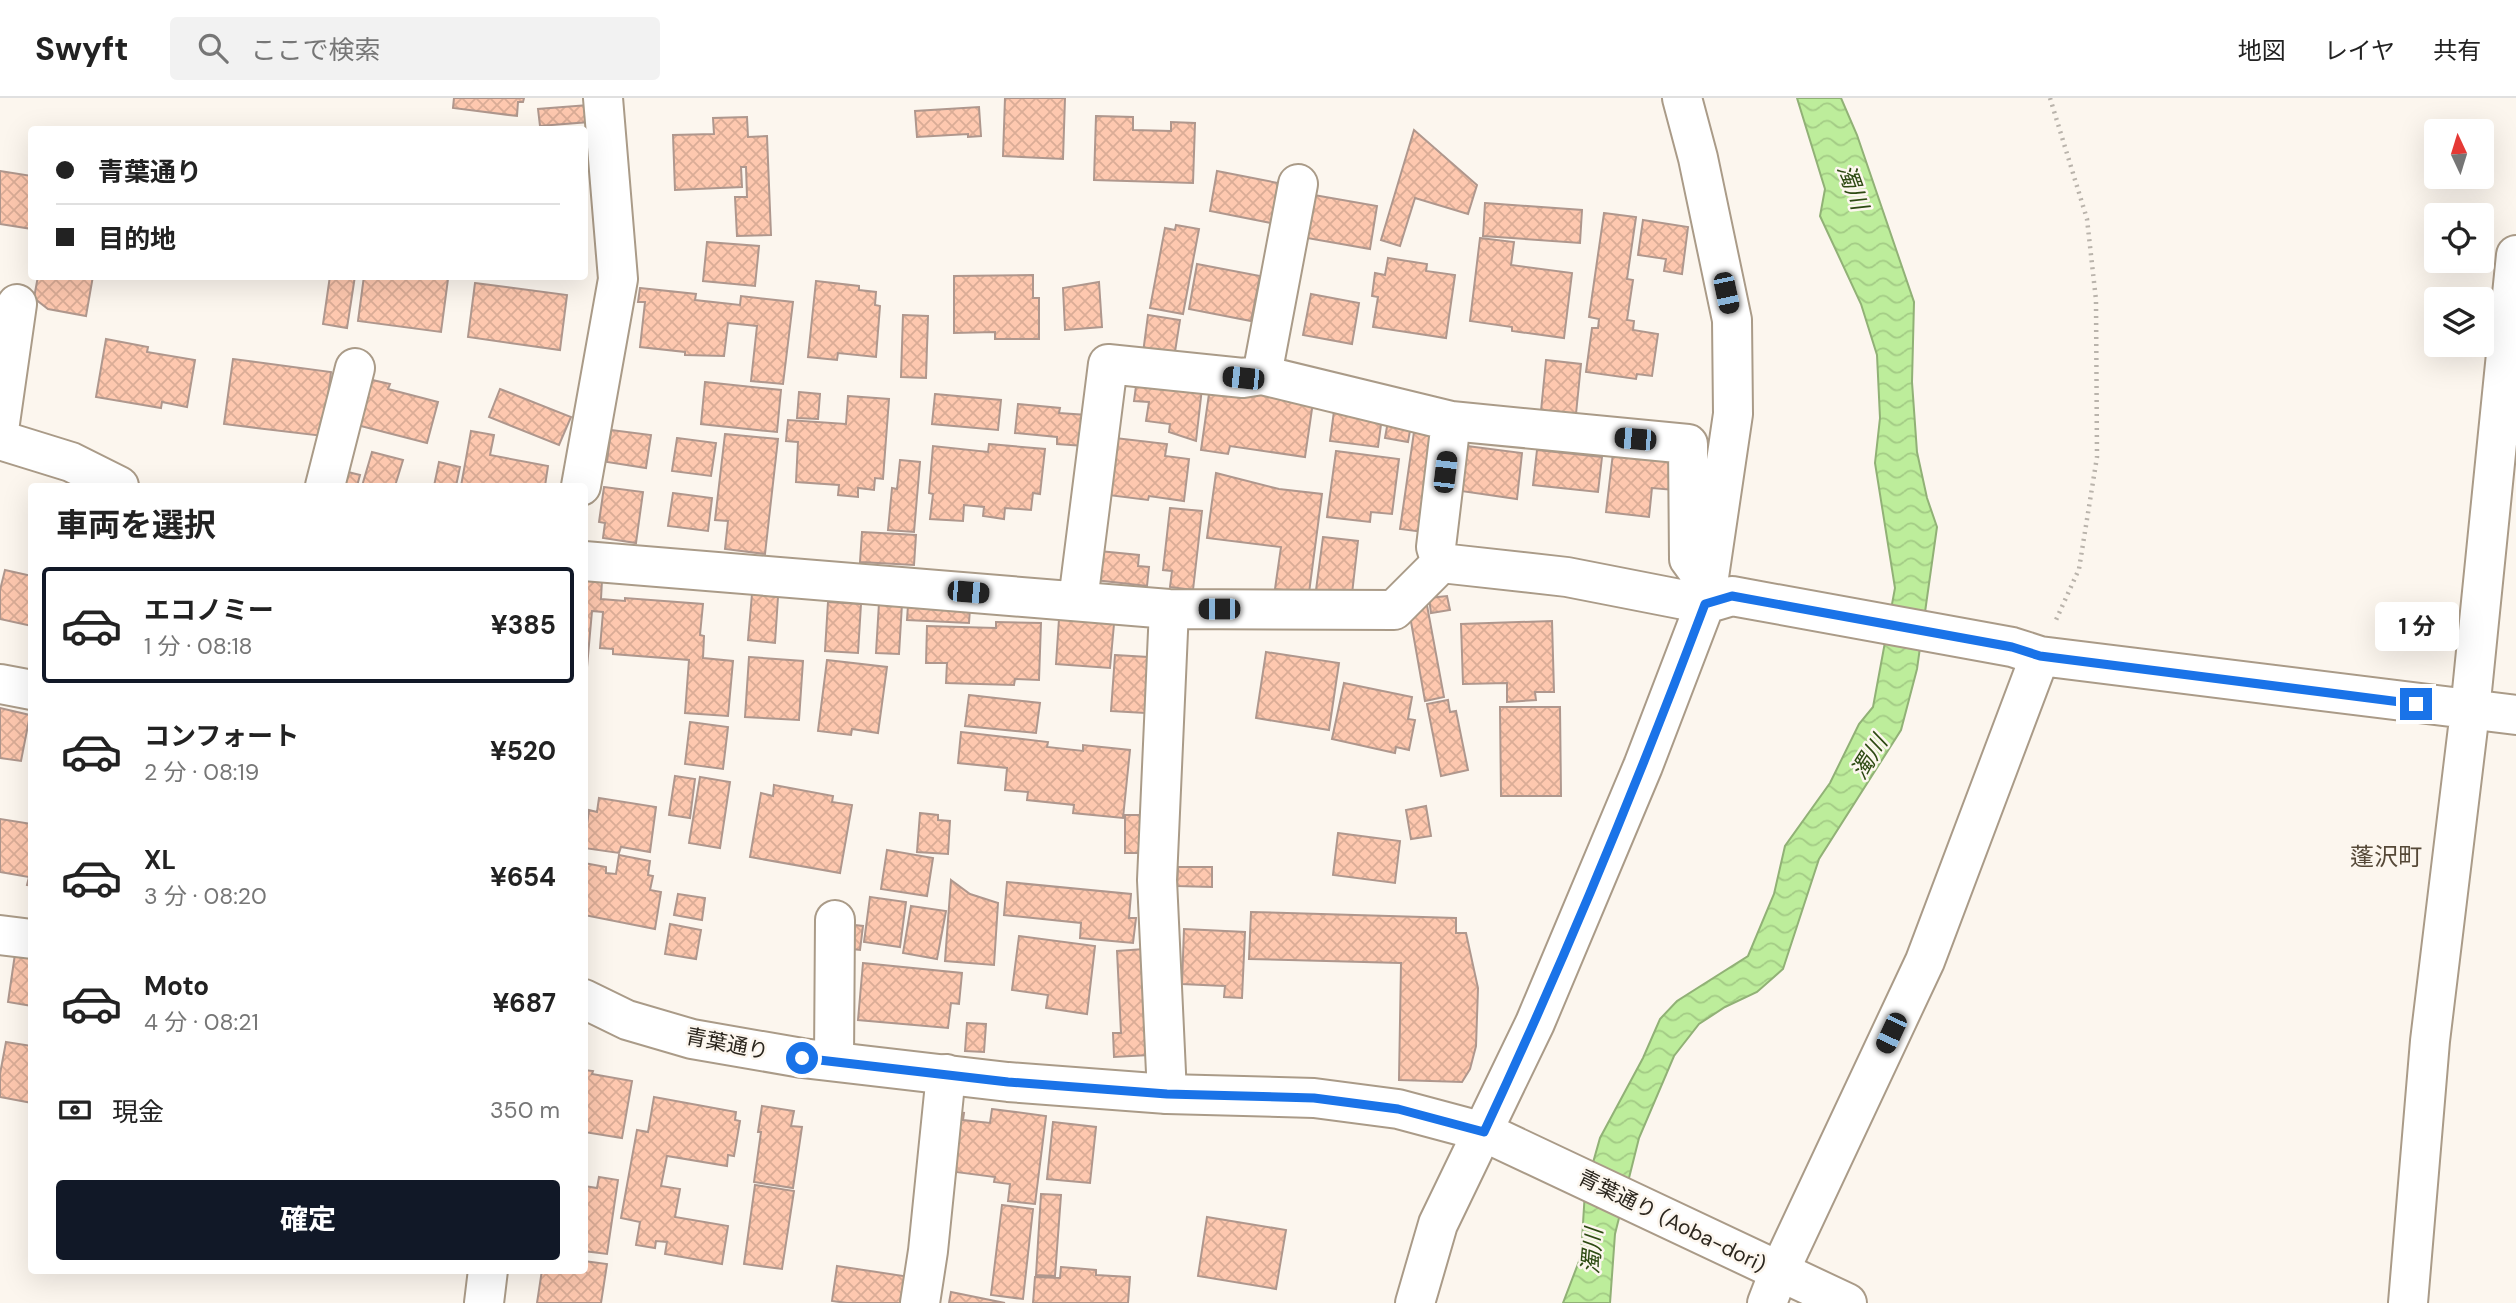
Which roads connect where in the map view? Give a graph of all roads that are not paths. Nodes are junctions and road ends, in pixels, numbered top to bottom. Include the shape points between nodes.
1 (603, 98) edge
2 (1682, 98) edge
3 (1298, 184) dead end
4 (2516, 256) edge
5 (17, 304) dead end
6 (355, 368) dead end
7 (1262, 374) junction
8 (1451, 421) junction
9 (0, 423) edge
10 (0, 440) edge
11 (113, 483) edge
12 (326, 483) edge
13 (582, 483) edge
14 (588, 561) edge
15 (1441, 563) junction
16 (1715, 595) junction
17 (1078, 601) junction
18 (1169, 609) junction
19 (2026, 651) junction
20 (0, 684) edge
21 (28, 689) edge
22 (2470, 710) junction
23 (2516, 715) edge
24 (835, 920) dead end
25 (0, 934) edge
26 (28, 938) edge
27 (588, 1001) edge
28 (834, 1060) junction
29 (946, 1074) junction
30 (1167, 1094) junction
31 (1491, 1135) junction
32 (488, 1274) edge
33 (1769, 1280) edge
34 (484, 1303) edge
35 (920, 1303) edge
36 (1415, 1303) edge
37 (1847, 1303) edge
38 (2408, 1303) edge

1 - 13 street via 618,279
2 - 16 street via 1732,320 1733,414
3 - 7 street
4 - 22 street
5 - 9 street
6 - 12 street
7 - 8 street
7 - 17 street via 1243,378 1108,364
8 - 15 street via 1436,547
8 - 16 street via 1688,444 1689,559
10 - 11 street via 71,462
14 - 17 street
15 - 16 street
15 - 18 street via 1394,610
16 - 19 street
16 - 31 street
17 - 18 street
18 - 30 street via 1157,880
19 - 22 street
19 - 33 street via 1925,961
20 - 21 street
22 - 23 street
22 - 38 street via 2430,1041
24 - 28 street
25 - 26 street
27 - 28 street, 青葉通り via 627,1020 692,1039
28 - 29 street, 青葉通り
29 - 30 street, 青葉通り
29 - 35 street
30 - 31 street, 青葉通り via 1326,1100 1398,1109
31 - 33 street, 青葉通り (Aoba-dori)
31 - 36 street via 1438,1224
32 - 34 street
33 - 37 street, 青葉通り (Aoba-dori)

